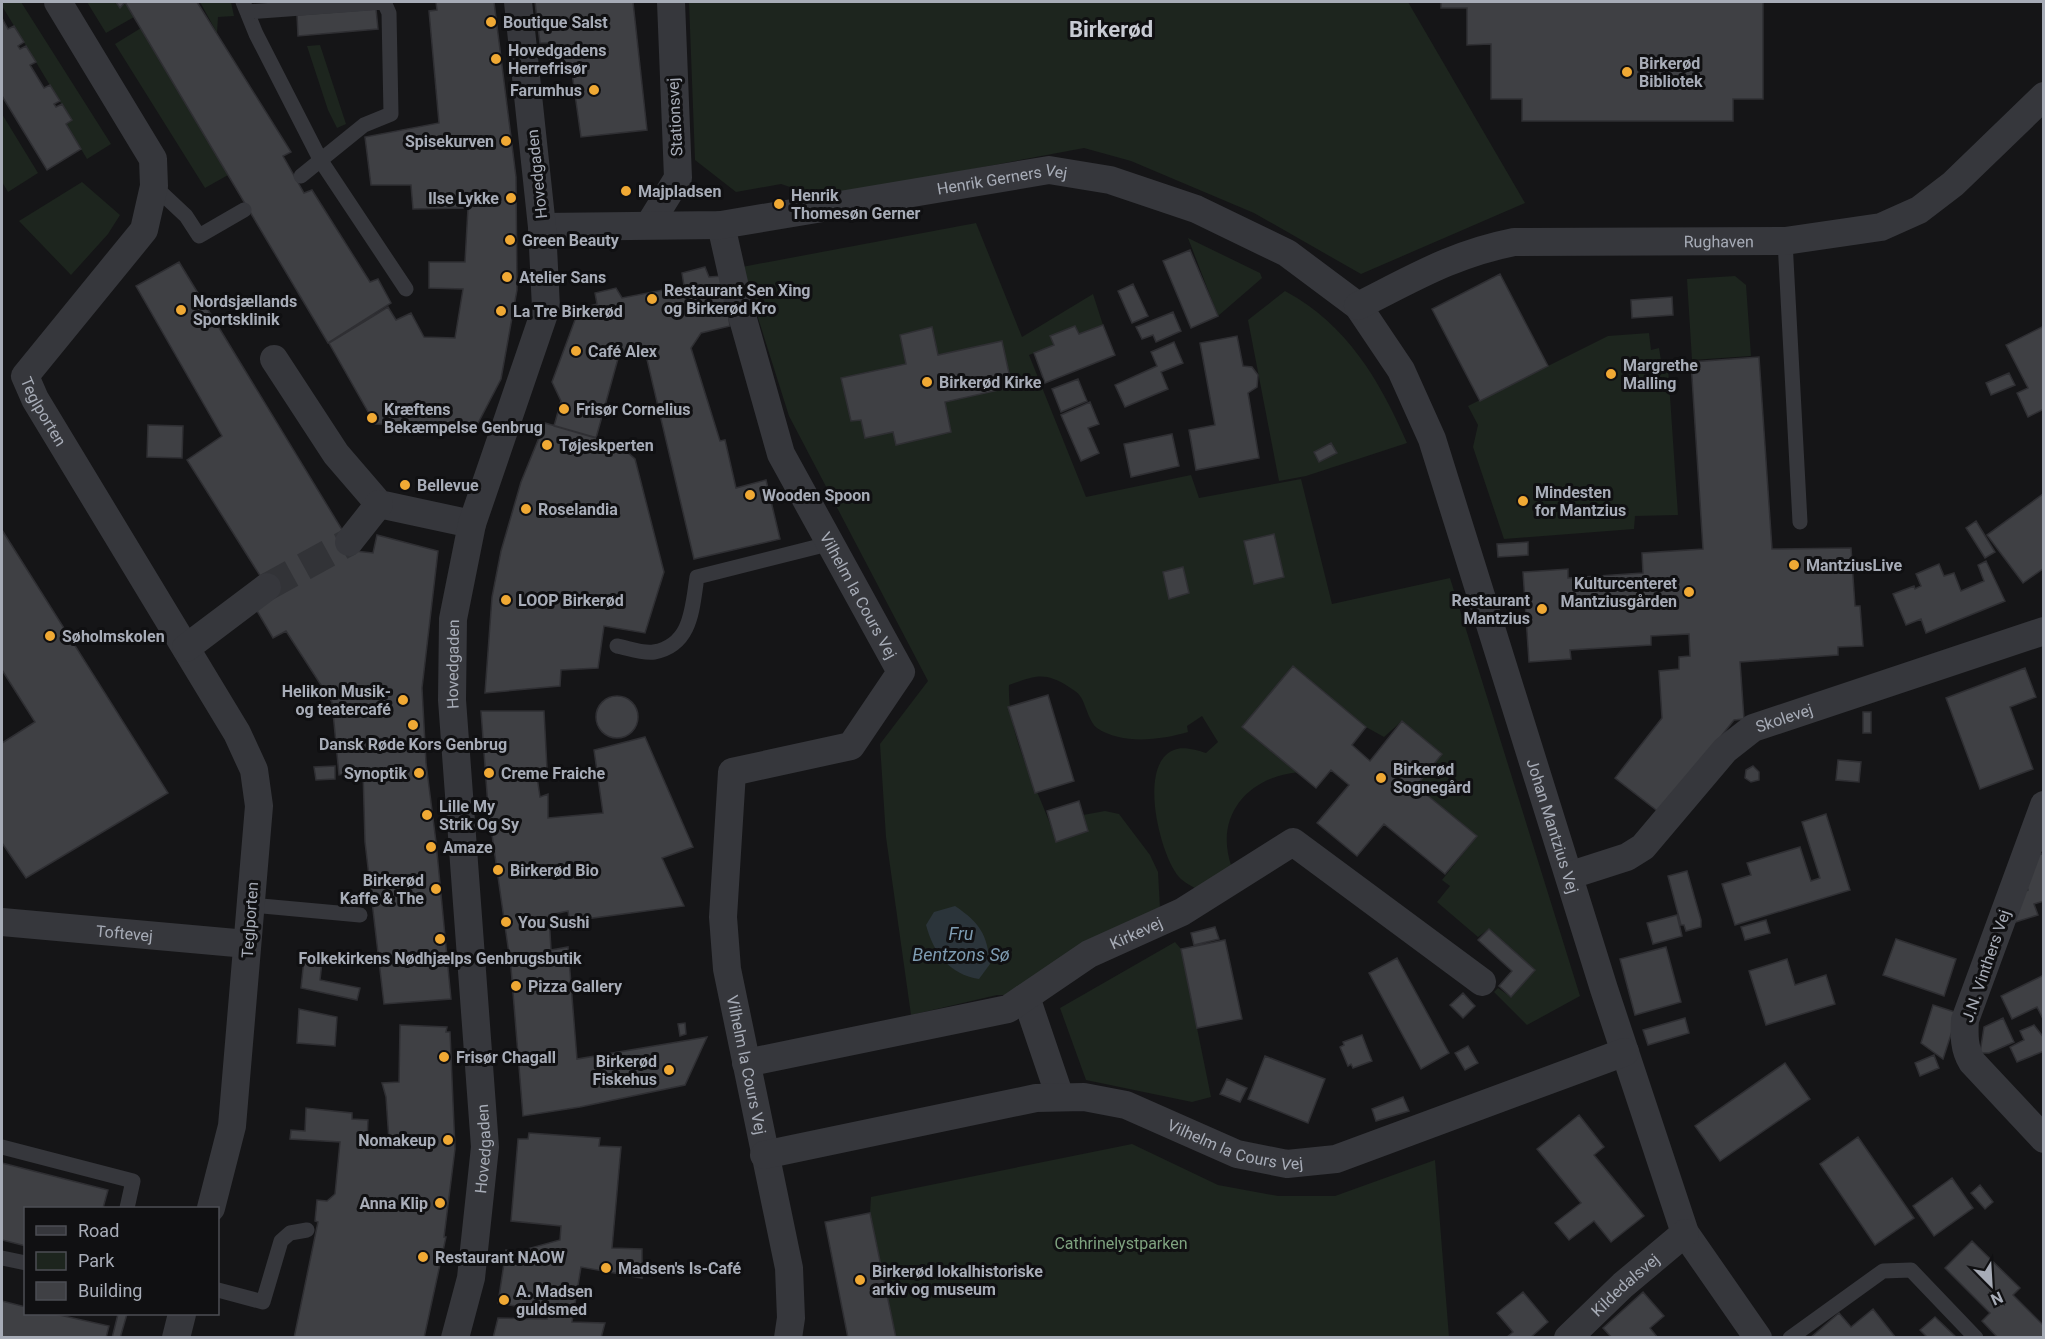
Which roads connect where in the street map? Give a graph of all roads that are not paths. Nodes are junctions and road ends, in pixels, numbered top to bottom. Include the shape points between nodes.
1 (58, 2) edge
2 (518, 2) edge
3 (671, 2) edge
4 (245, 7) edge
5 (2043, 96) edge
6 (321, 161) junction
7 (301, 176) dead end
8 (154, 186) junction
9 (244, 210) dead end
10 (649, 225) junction
11 (721, 225) junction
12 (542, 227) junction
13 (1785, 241) junction
14 (406, 289) dead end
15 (1358, 306) junction
16 (274, 359) dead end
17 (380, 504) junction
18 (1800, 522) dead end
19 (472, 524) junction
20 (349, 542) tunnel mouth
21 (832, 543) junction
22 (267, 587) tunnel mouth
23 (2043, 630) edge
24 (617, 646) dead end
25 (186, 648) junction
26 (2043, 805) edge
27 (1571, 875) junction
28 (251, 905) junction
29 (360, 915) dead end
30 (2, 922) edge
31 (248, 944) junction
32 (1482, 982) dead end
33 (1026, 997) junction
34 (1625, 1052) junction
35 (746, 1063) junction
36 (1060, 1097) junction
37 (2043, 1139) edge
38 (2, 1147) edge
39 (764, 1155) junction
40 (127, 1207) edge
41 (212, 1207) edge
42 (307, 1230) dead end
43 (1685, 1233) junction
44 (2, 1258) edge
45 (24, 1263) edge
46 (219, 1290) edge
47 (182, 1315) edge
48 (176, 1338) edge
49 (454, 1338) edge
50 (788, 1338) edge
51 (1568, 1338) edge
52 (1758, 1338) edge
53 (1790, 1338) edge
54 (1977, 1338) edge

1 - 8 street, Teglporten via 153,159
2 - 12 street, Hovedgaden
3 - 10 street, Stationsvej via 678,178
4 - 6 lane
4 - 6 lane via 384,2 389,13 391,114 364,125
5 - 13 street, Rughaven via 1953,184 1919,210 1881,227
6 - 7 lane
6 - 14 lane
8 - 9 lane via 186,216 199,236
8 - 25 street, Teglporten via 144,230 25,376 35,399
10 - 11 street, Henrik Gerners Vej
10 - 12 street, Henrik Gerners Vej
11 - 15 street, Henrik Gerners Vej via 1049,170 1110,180 1196,209 1287,254
11 - 21 street, Vilhelm la Cours Vej via 781,454
12 - 19 street, Hovedgaden via 546,308
13 - 15 street, Rughaven via 1514,242 1475,250 1440,264
13 - 18 lane
15 - 27 street, Johan Mantzius Vej via 1401,370 1432,439
16 - 17 street via 336,454
17 - 19 street
17 - 20 street
19 - 49 street, Hovedgaden via 453,619 452,700 485,1146 471,1278
21 - 24 lane via 697,577 688,630 675,643 653,652
21 - 35 street, Vilhelm la Cours Vej via 901,672 851,746 732,772 723,917 727,969
22 - 25 street
23 - 27 street, Skolevej via 1753,728 1725,750 1643,848
25 - 28 street, Teglporten via 237,733 254,770 259,806
26 - 37 street, J.N. Vinthers Vej via 1964,1032 1972,1062
27 - 34 street, Johan Mantzius Vej
28 - 29 lane
28 - 31 street, Teglporten
30 - 31 street, Toftevej
31 - 41 street, Teglporten via 232,1126
32 - 33 street, Kirkevej via 1293,842 1182,912 1089,954
33 - 35 street, Kirkevej via 1008,1009
33 - 36 street
34 - 36 street, Vilhelm la Cours Vej via 1336,1159 1287,1164 1237,1154 1126,1105
34 - 43 street, Johan Mantzius Vej
35 - 39 street, Vilhelm la Cours Vej
36 - 39 street, Vilhelm la Cours Vej via 1036,1098
38 - 40 lane via 133,1181
39 - 50 street, Vilhelm la Cours Vej via 789,1268
42 - 46 lane via 290,1233 281,1241 262,1302
43 - 51 street, Kildedalsvej
43 - 52 street, Johan Mantzius Vej
44 - 45 lane
47 - 48 street
53 - 54 lane via 1883,1271 1911,1270

